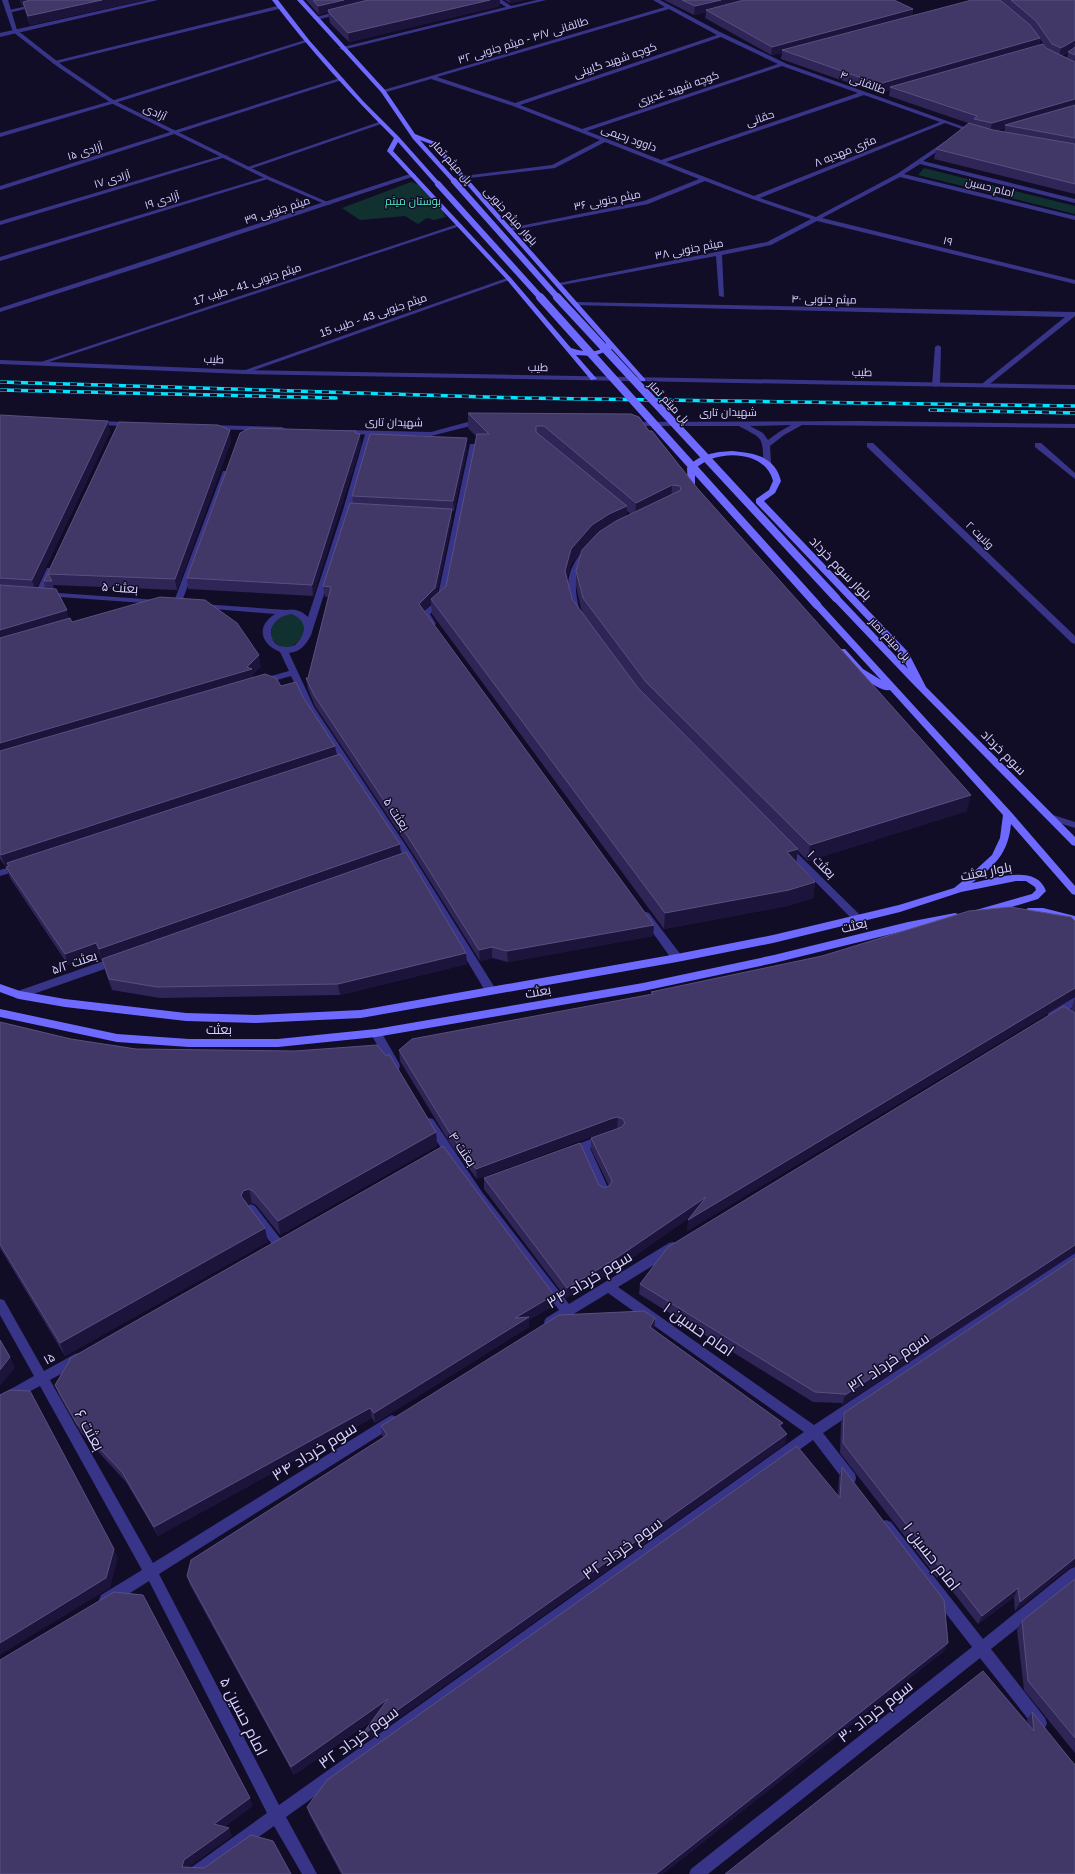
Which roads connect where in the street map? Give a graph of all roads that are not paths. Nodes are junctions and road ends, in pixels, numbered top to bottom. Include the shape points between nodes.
1 (5, 0) edge
2 (61, 0) edge
3 (155, 0) edge
4 (275, 0) edge
5 (300, 0) edge
6 (498, 0) edge
7 (543, 0) edge
8 (656, 0) edge
9 (669, 7) junction
10 (281, 8) junction
11 (511, 8) junction
12 (351, 10) edge
13 (8, 11) junction
14 (699, 17) edge
15 (316, 18) junction
16 (692, 19) junction
17 (15, 31) junction
18 (0, 35) edge
19 (721, 35) junction
20 (307, 41) junction
21 (342, 48) junction
22 (778, 57) edge
23 (770, 59) junction
24 (54, 62) junction
25 (782, 64) junction
26 (432, 77) junction
27 (342, 79) junction
28 (383, 91) junction
29 (863, 93) junction
30 (889, 93) edge
31 (875, 97) junction
32 (113, 102) junction
33 (515, 105) junction
34 (944, 122) junction
35 (381, 123) junction
36 (966, 129) junction
37 (581, 131) junction
38 (177, 133) junction
39 (960, 134) edge
40 (983, 134) edge
41 (0, 135) edge
42 (413, 136) junction
43 (397, 138) junction
44 (954, 138) edge
45 (604, 140) junction
46 (226, 156) junction
47 (663, 161) junction
48 (920, 162) junction
49 (248, 168) junction
50 (413, 175) junction
51 (899, 175) junction
52 (268, 178) junction
53 (463, 178) junction
54 (704, 179) junction
55 (0, 188) edge
56 (754, 198) junction
57 (1075, 201) edge
58 (329, 204) junction
59 (1075, 218) edge
60 (817, 220) junction
61 (2, 222) edge
62 (460, 225) junction
63 (510, 230) junction
64 (720, 254) junction
65 (0, 259) edge
66 (509, 279) junction
67 (1075, 282) edge
68 (559, 285) junction
69 (722, 296) dead end
70 (575, 304) junction
71 (0, 310) edge
72 (1074, 313) edge
73 (610, 342) junction
74 (938, 347) dead end
75 (570, 350) junction
76 (0, 362) edge
77 (41, 362) junction
78 (244, 372) junction
79 (593, 379) junction
80 (643, 380) junction
81 (936, 385) junction
82 (986, 385) junction
83 (1075, 387) edge
84 (87, 422) edge
85 (490, 422) edge
86 (736, 423) junction
87 (804, 423) junction
88 (135, 424) edge
89 (618, 424) edge
90 (641, 424) junction
91 (204, 426) edge
92 (1075, 426) edge
93 (290, 430) edge
94 (337, 432) edge
95 (369, 433) junction
96 (650, 435) edge
97 (1038, 444) dead end
98 (767, 445) junction
99 (870, 445) dead end
100 (473, 446) edge
101 (767, 463) junction
102 (229, 464) edge
103 (682, 474) edge
104 (1075, 477) edge
105 (692, 486) junction
106 (698, 494) edge
107 (595, 544) edge
108 (52, 565) edge
109 (149, 602) junction
110 (185, 604) junction
111 (127, 608) edge
112 (286, 612) junction
113 (579, 617) edge
114 (309, 627) junction
115 (439, 633) edge
116 (1075, 641) edge
117 (834, 642) edge
118 (283, 650) junction
119 (294, 672) junction
120 (914, 680) joint
121 (256, 683) edge
122 (922, 688) junction
123 (899, 696) junction
124 (1008, 814) junction
125 (1050, 817) junction
126 (1075, 825) edge
127 (780, 840) edge
128 (1075, 843) edge
129 (30, 863) edge
130 (0, 873) edge
131 (957, 890) junction
132 (1075, 892) edge
133 (642, 910) edge
134 (970, 914) junction
135 (857, 918) junction
136 (1075, 920) edge
137 (124, 958) edge
138 (677, 958) junction
139 (0, 988) edge
140 (491, 991) junction
141 (19, 995) junction
142 (1075, 1001) edge
143 (1061, 1010) junction
144 (0, 1013) edge
145 (1070, 1018) edge
146 (1041, 1022) edge
147 (376, 1033) junction
148 (400, 1074) edge
149 (425, 1115) edge
150 (618, 1133) edge
151 (583, 1146) junction
152 (561, 1154) edge
153 (604, 1192) edge
154 (251, 1209) edge
155 (292, 1237) edge
156 (683, 1241) edge
157 (1075, 1258) edge
158 (609, 1287) junction
159 (0, 1304) edge
160 (567, 1311) junction
161 (540, 1328) edge
162 (91, 1351) edge
163 (42, 1378) junction
164 (0, 1401) edge
165 (399, 1416) edge
166 (814, 1432) junction
167 (857, 1487) edge
168 (881, 1518) edge
169 (151, 1572) junction
170 (1075, 1574) edge
171 (98, 1604) edge
172 (981, 1649) junction
173 (1050, 1736) edge
174 (277, 1816) junction
175 (194, 1874) edge
176 (310, 1874) edge
177 (696, 1874) edge

1 - 13 street
2 - 13 street
3 - 17 street
4 - 10 main road
5 - 15 main road
6 - 11 street
7 - 11 street
8 - 9 street, طالقانی ۴
9 - 16 street, طالقانی ۴
9 - 26 street, طالقانی ۴/۷ - میثم جنوبی ۳۲
10 - 20 main road
10 - 24 street
11 - 21 street
12 - 15 street
13 - 17 street
14 - 16 street
15 - 21 main road
16 - 19 street, طالقانی ۴
17 - 18 street
17 - 24 street, آزادی
19 - 23 street, طالقانی ۴
19 - 33 street, کوچه شهید گایینی
20 - 27 main road
20 - 32 street
21 - 28 main road
22 - 23 street
23 - 25 street, طالقانی ۴
24 - 32 street, آزادی
25 - 29 street, طالقانی ۴
25 - 37 street, کوچه شهید غدیری
26 - 28 street, طالقانی ۴/۷ - میثم جنوبی ۳۲
26 - 33 street, داوود رحیمی
27 - 35 main road
27 - 38 street, آزادی ۱۵
28 - 42 main road
29 - 31 street, طالقانی ۴
29 - 47 street, حقانی
30 - 31 street
31 - 34 street, طالقانی ۴
32 - 38 street, آزادی
32 - 41 street
33 - 37 street, داوود رحیمی
34 - 36 street, طالقانی ۴
34 - 56 street, ۸ متری مهدیه
35 - 43 main road
35 - 49 street
36 - 39 street
36 - 40 street, طالقانی ۴
37 - 45 street, داوود رحیمی
38 - 46 street, آزادی
38 - 55 street, آزادی ۱۵
42 - 53 main road, بلوار میثم جنوبی via 433,144
42 - 120 main road, پل میثم تمار, bridge via 599,344
43 - 50 main road via 390,151
43 - 123 main road, پل میثم تمار, bridge
44 - 48 street, میثم جنوبی ۳۸
45 - 47 street, داوود رحیمی
45 - 53 street via 553,167
46 - 49 street, آزادی
46 - 61 street, آزادی ۱۷
47 - 54 street, داوود رحیمی
48 - 51 street, میثم جنوبی ۳۸
48 - 57 street, امام حسین
49 - 52 street, آزادی
50 - 58 street, میثم جنوبی ۳۹
50 - 62 main road
51 - 59 street, امام حسین
51 - 60 street, میثم جنوبی ۳۸
52 - 58 street, آزادی
52 - 65 street, آزادی ۱۹
53 - 63 main road, بلوار میثم جنوبی
54 - 56 street, داوود رحیمی
54 - 63 street, میثم جنوبی ۳۶ via 646,203
56 - 60 street, داوود رحیمی
58 - 71 street, میثم جنوبی ۳۹
60 - 64 street, میثم جنوبی ۳۸ via 769,244
60 - 67 street, ۱۹
62 - 66 main road
62 - 77 street, میثم جنوبی 41 - طیب 17
63 - 68 main road, بلوار میثم جنوبی
64 - 68 street, میثم جنوبی ۳۸
64 - 69 street
66 - 75 main road
66 - 78 street, میثم جنوبی 43 - طیب 15
68 - 70 main road, بلوار میثم جنوبی
70 - 72 street, میثم جنوبی ۴۰
70 - 73 main road, بلوار میثم جنوبی
72 - 82 street
73 - 75 main road via 609,348 602,353 579,354
73 - 80 main road, بلوار میثم جنوبی
74 - 81 street
75 - 79 main road
76 - 77 street, طیب
77 - 78 street, طیب
78 - 79 street, طیب
79 - 80 street, طیب
80 - 81 street, طیب
81 - 82 street, طیب
82 - 83 street, طیب
84 - 88 street via 118,427
85 - 95 street, شهیدان تاری via 475,422 430,434
86 - 87 street, شهیدان تاری
86 - 90 street, شهیدان تاری
86 - 98 street via 762,435
87 - 92 street, شهیدان تاری
87 - 98 street via 783,432
89 - 90 street, شهیدان تاری
90 - 96 main road
91 - 93 street via 241,431
94 - 95 street, شهیدان تاری
95 - 114 street via 351,510
97 - 104 street
98 - 101 street
99 - 116 street, ولایت ۲
100 - 115 street via 455,516 441,601 424,614
101 - 105 main road via 754,456 738,453 701,459 692,468
101 - 122 main road, بلوار سوم خرداد via 777,481 772,491 759,502 905,654
102 - 110 street via 212,509
103 - 105 main road
105 - 106 main road
107 - 113 street via 576,565 572,575 570,586
108 - 109 street, بعثت ۵ via 35,593
109 - 110 street, بعثت ۵
109 - 111 street
110 - 112 street, بعثت ۵
112 - 114 street via 301,614
112 - 118 street via 271,620 266,633 270,643
114 - 118 street via 301,645 292,650
117 - 123 main road via 860,671
118 - 119 street, بعثت ۵
119 - 121 street
119 - 140 street, بعثت ۵ via 310,707 341,760
120 - 122 main road, سوم خرداد
122 - 125 main road, سوم خرداد
123 - 124 main road
124 - 131 main road, بعثت via 1005,838 996,857
124 - 132 main road
125 - 126 street
125 - 128 main road, سوم خرداد
127 - 135 street, بعثت ۱
129 - 130 street
131 - 134 main road, بلوار بعثت via 1016,878 1028,878 1039,884 1041,891 1035,897
131 - 135 main road, بعثت
133 - 138 street
134 - 136 main road, بعثت via 1043,912
134 - 147 main road, بعثت via 643,987
135 - 138 main road, بعثت via 773,939
137 - 141 street, بعثت ۵/۲
138 - 140 main road, بعثت
139 - 141 main road, بعثت
140 - 141 main road, بعثت via 361,1014 256,1019 186,1017 123,1011
142 - 143 street
143 - 145 street
143 - 146 street
144 - 147 main road, بعثت via 117,1038 189,1043 278,1043
147 - 148 street
149 - 160 street, بعثت ۴ via 442,1151 477,1186
150 - 151 street
151 - 152 street
151 - 153 street
154 - 155 street via 275,1247
156 - 158 street, سوم خرداد ۳۴
157 - 166 street, سوم خرداد ۳۲
158 - 160 street, سوم خرداد ۳۴
158 - 166 street, امام حسین ۱
159 - 163 street, بعثت ۶
160 - 161 street, سوم خرداد ۳۴
162 - 163 street, ۱۵
163 - 164 street, ۱۵
163 - 169 street, بعثت ۶
165 - 169 street, سوم خرداد ۳۴
166 - 167 street, امام حسین ۱
166 - 174 street, سوم خرداد ۳۲
168 - 172 street, امام حسین ۱
169 - 171 street, سوم خرداد ۳۴
169 - 174 street, امام حسین ۵
170 - 172 street, سوم خرداد ۳۰
172 - 173 street, امام حسین ۱
172 - 177 street, سوم خرداد ۳۰
174 - 175 street, سوم خرداد ۳۲
174 - 176 street, امام حسین ۵

